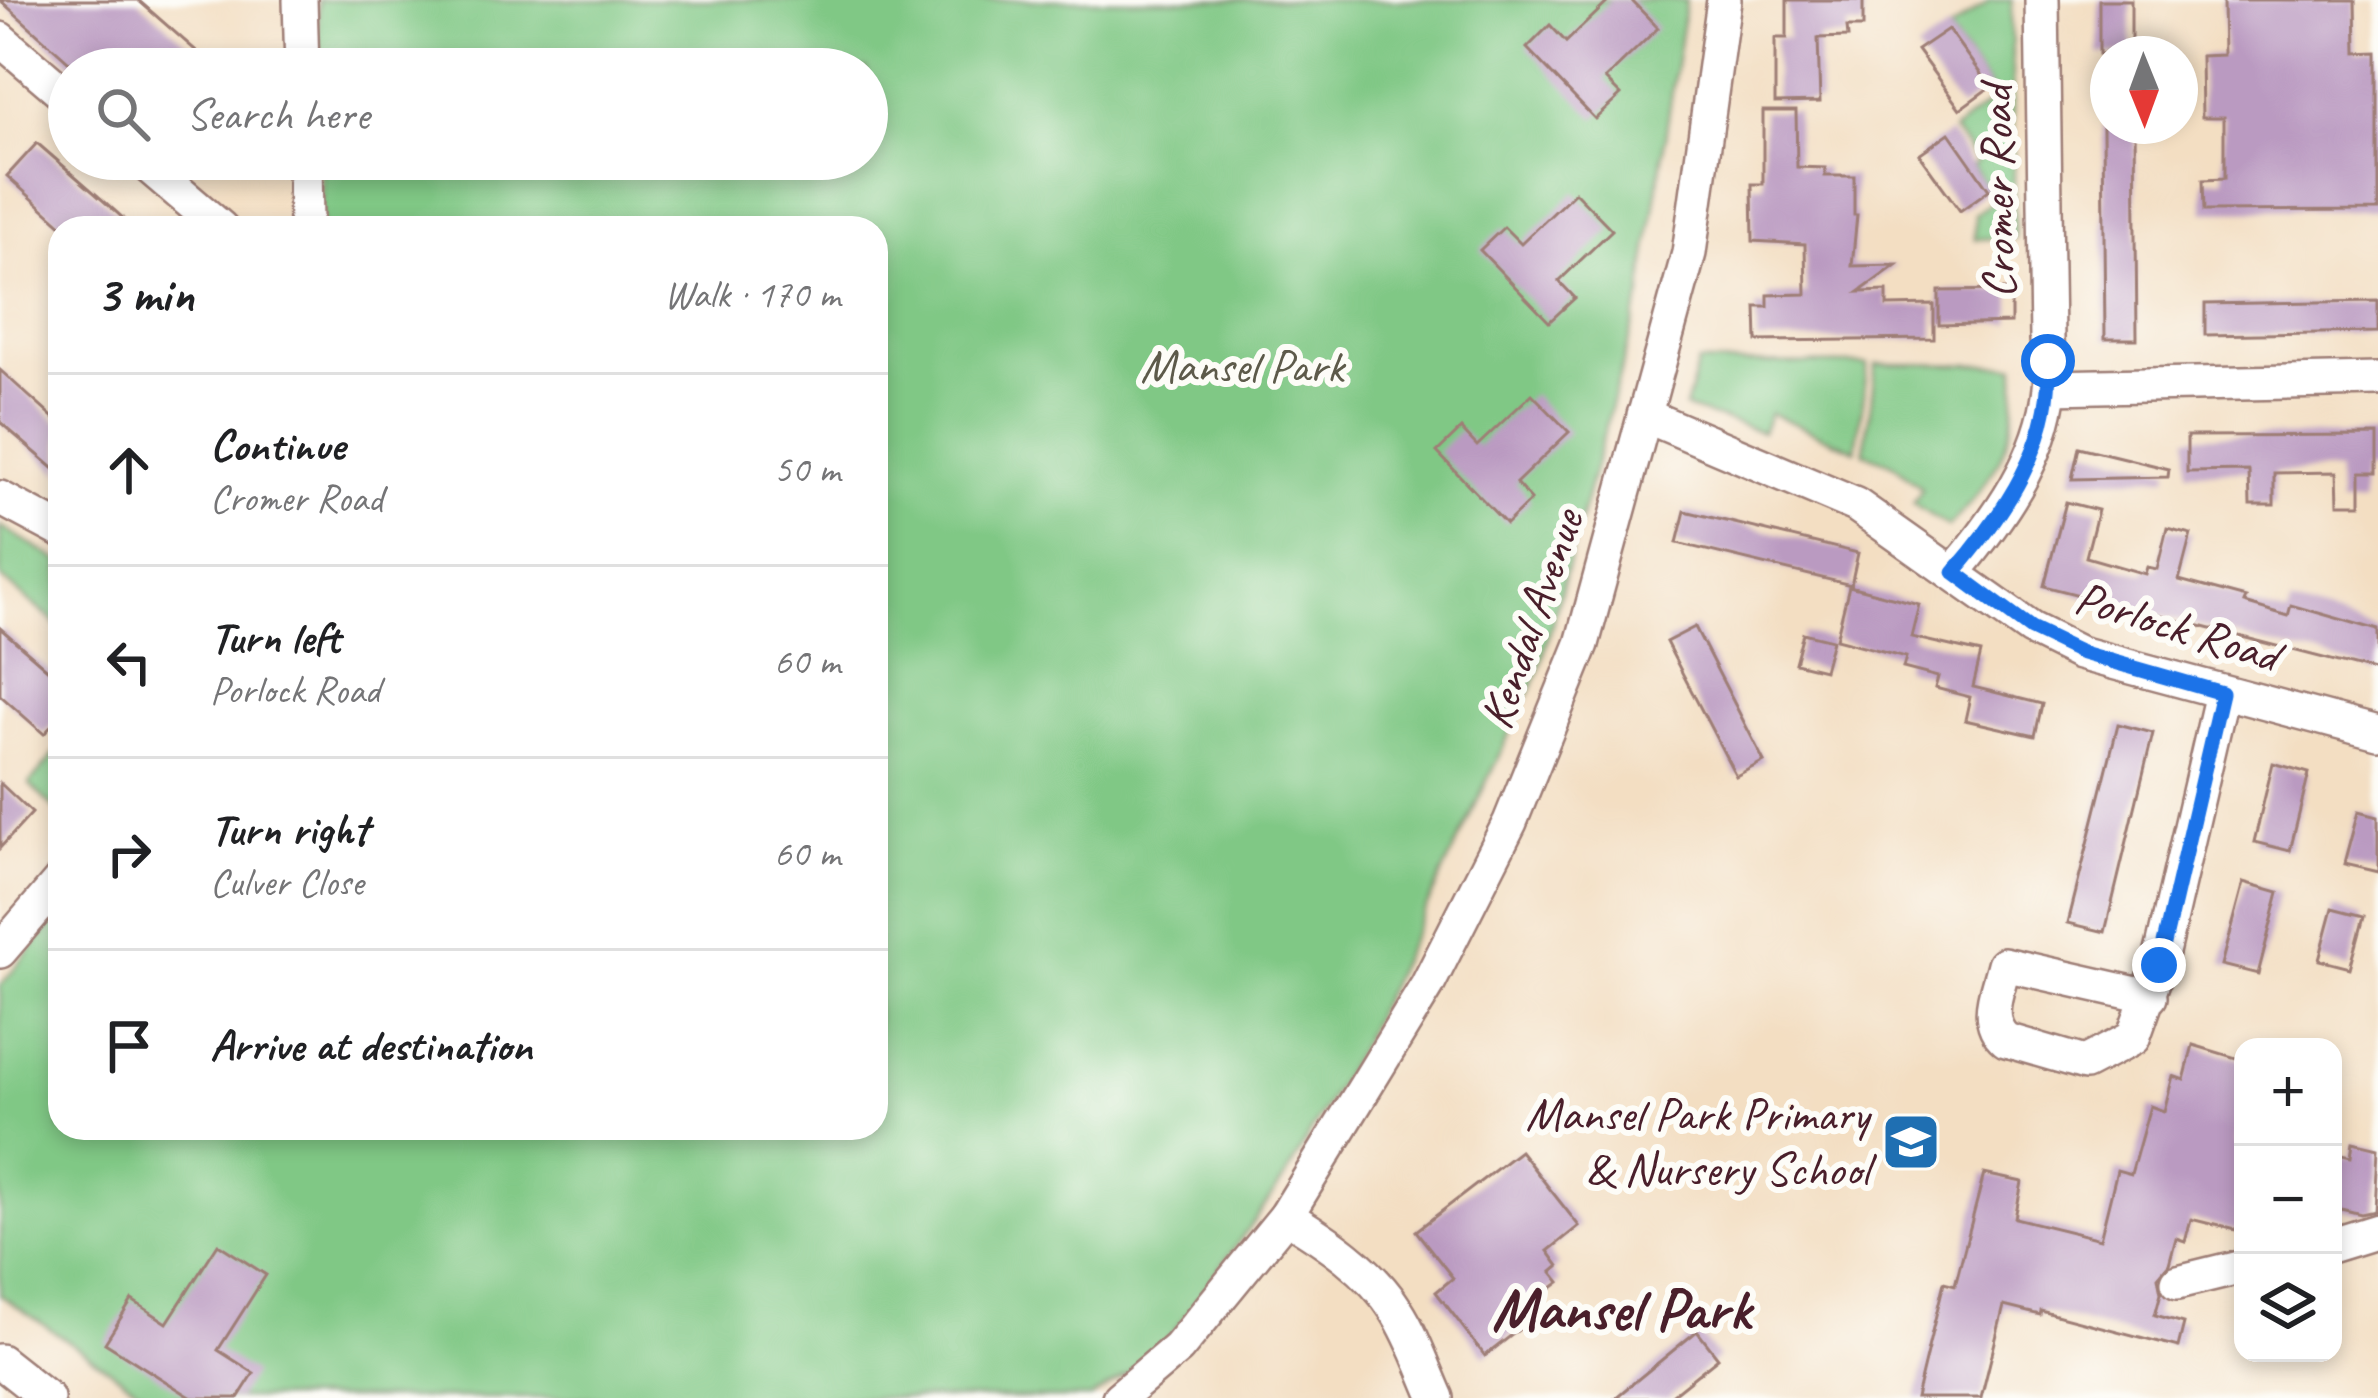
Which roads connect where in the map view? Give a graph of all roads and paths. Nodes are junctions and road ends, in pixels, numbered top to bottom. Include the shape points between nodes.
1 (300, 0) edge
2 (1724, 0) edge
3 (2042, 0) edge
4 (301, 48) edge
5 (5, 53) edge
6 (48, 83) edge
7 (165, 180) edge
8 (305, 180) edge
9 (207, 216) edge
10 (306, 216) edge
11 (2378, 380) edge
12 (2050, 387) junction
13 (1644, 415) junction
14 (0, 498) edge
15 (48, 524) edge
16 (1954, 572) junction
17 (2222, 693) junction
18 (2378, 733) edge
19 (48, 895) edge
20 (0, 951) edge
21 (2155, 981) dead end
22 (1286, 1216) junction
23 (2378, 1231) edge
24 (2342, 1242) edge
25 (2234, 1268) edge
26 (2178, 1282) dead end
27 (0, 1360) edge
28 (47, 1398) edge
29 (1119, 1398) edge
30 (1436, 1398) edge

1 - 4 street
2 - 13 street, Kendal Avenue via 1689,253
3 - 12 street, Cromer Road
5 - 6 street
7 - 9 street
8 - 10 street
11 - 12 street
12 - 16 street, Cromer Road via 2032,453 1997,520
13 - 16 street, Porlock Road via 1856,505
13 - 22 street, Kendal Avenue via 1582,644 1510,822 1427,986
14 - 15 street
16 - 17 street, Porlock Road via 2031,629 2079,652
17 - 18 street, Porlock Road
17 - 21 street
19 - 20 street
22 - 29 street, Kendal Avenue via 1178,1348
22 - 30 street via 1366,1274 1396,1309
23 - 24 street
25 - 26 street
27 - 28 street

